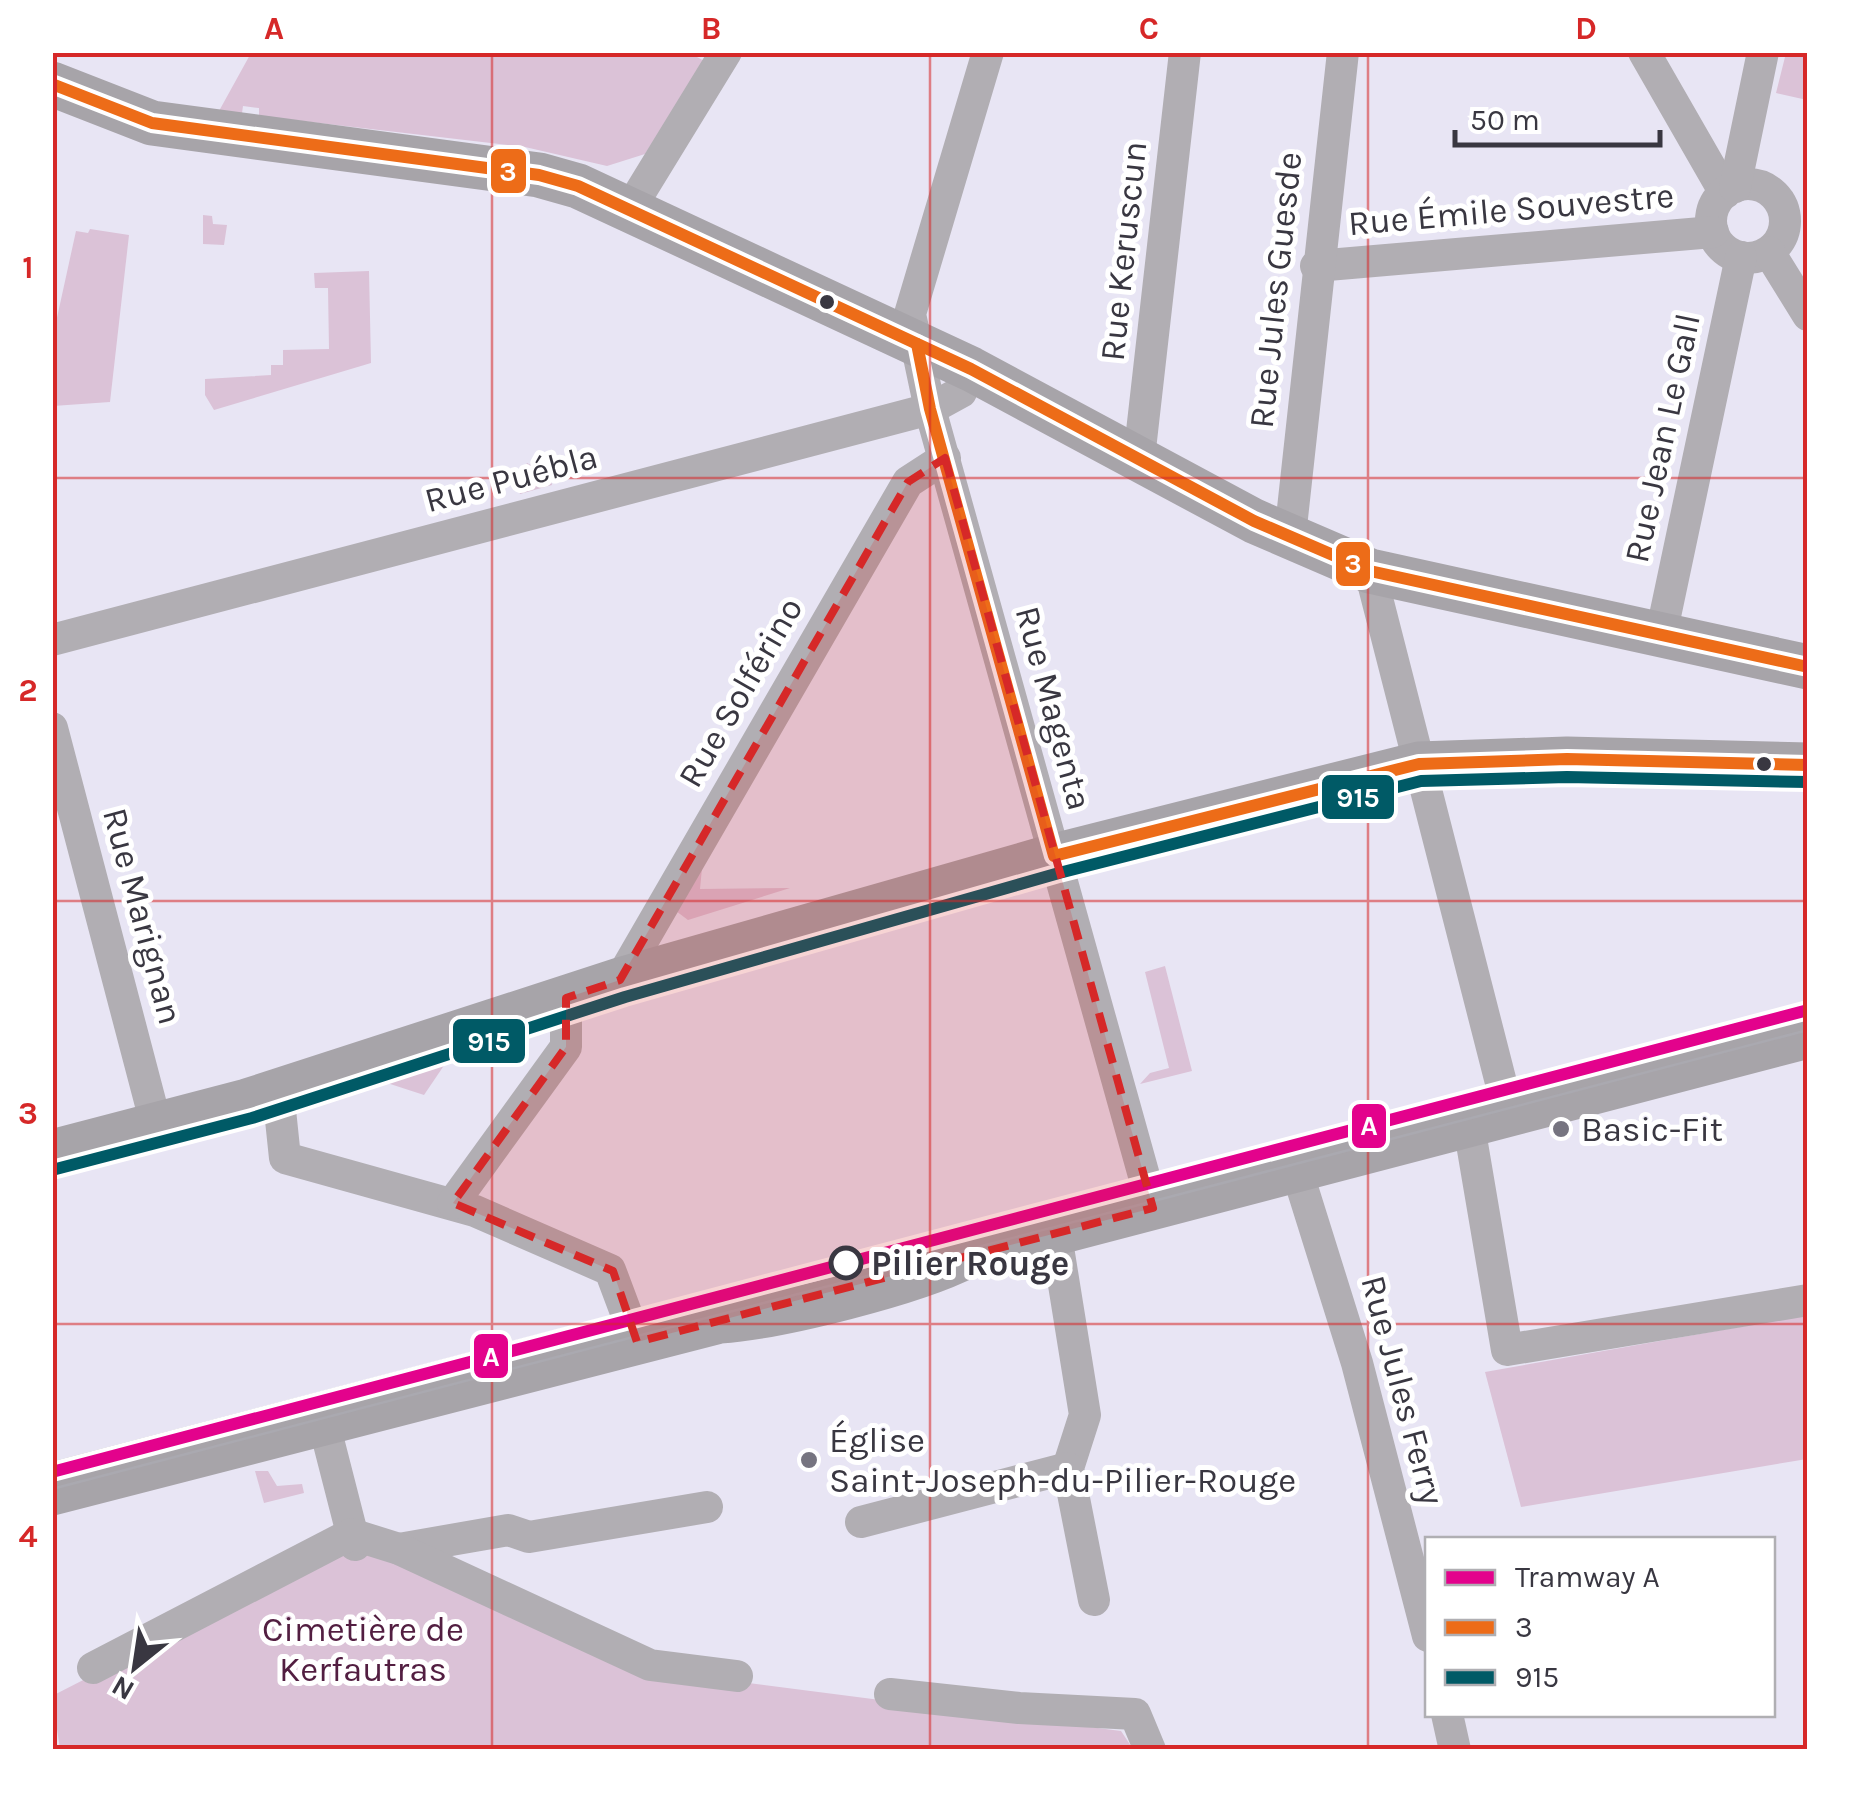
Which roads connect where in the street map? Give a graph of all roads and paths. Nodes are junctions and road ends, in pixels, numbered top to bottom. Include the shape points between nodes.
1 (726, 52) edge
2 (988, 52) edge
3 (1185, 52) edge
4 (1343, 52) edge
5 (1644, 52) edge
6 (1763, 52) edge
7 (52, 84) edge
8 (1730, 190) junction
9 (631, 208) junction
10 (1796, 216) edge
11 (1713, 232) junction
12 (1755, 254) junction
13 (1316, 266) junction
14 (1808, 315) edge
15 (917, 344) junction
16 (971, 368) junction
17 (930, 409) junction
18 (945, 458) junction
19 (1140, 458) junction
20 (1290, 536) junction
21 (1370, 571) junction
22 (1661, 635) junction
23 (52, 640) edge
24 (1808, 668) edge
25 (52, 728) edge
26 (1419, 764) junction
27 (1808, 765) edge
28 (1054, 856) junction
29 (620, 980) junction
30 (566, 998) junction
31 (1808, 1036) edge
32 (278, 1091) junction
33 (1489, 1120) junction
34 (156, 1124) junction
35 (52, 1152) edge
36 (1296, 1168) junction
37 (452, 1204) junction
38 (1153, 1208) junction
39 (1056, 1235) junction
40 (1808, 1300) edge
41 (637, 1342) junction
42 (324, 1424) junction
43 (1068, 1468) junction
44 (52, 1493) edge
45 (707, 1507) dead end
46 (861, 1522) dead end
47 (353, 1540) junction
48 (399, 1549) junction
49 (1094, 1600) dead end
50 (1425, 1624) edge
51 (93, 1668) dead end
52 (737, 1676) dead end
53 (890, 1694) dead end
54 (1448, 1717) edge
55 (1150, 1750) edge
56 (1455, 1750) edge

1 - 9 street
2 - 15 street, Rue Magenta via 910,314
3 - 19 street, Rue Keruscun
4 - 13 street, Rue Jules Guesde
5 - 8 street
6 - 8 street
7 - 9 street via 152,123 540,176
8 - 10 street via 1746,184 1768,190
8 - 11 street via 1713,210
9 - 15 street
10 - 12 street
11 - 12 street via 1729,252
11 - 13 street, Rue Émile Souvestre
12 - 14 street
12 - 22 street, Rue Jean Le Gall
13 - 20 street, Rue Jules Guesde
15 - 16 street
15 - 17 street, Rue Magenta
16 - 17 street, Rue Puébla via 961,392
16 - 19 street
17 - 18 street, Rue Magenta
17 - 23 street, Rue Puébla
18 - 28 street, Rue Magenta
18 - 29 street, Rue Solférino via 908,482
19 - 20 street
20 - 21 street
21 - 22 street
21 - 26 street
22 - 24 street
25 - 34 street, Rue Marignan
26 - 27 street via 1568,759
26 - 28 street
26 - 33 street
28 - 29 street
28 - 38 street, Rue Magenta
29 - 30 street
30 - 32 street
30 - 37 street via 566,1047
31 - 33 street
32 - 34 street
32 - 37 street via 285,1158
33 - 36 street
33 - 40 street via 1508,1350
34 - 35 street
36 - 38 street
36 - 50 street, Rue Jules Ferry via 1357,1363
37 - 41 street via 610,1270
38 - 39 street
39 - 41 street via 750,1319 720,1320
39 - 43 street via 1085,1415
41 - 42 street
42 - 44 street
42 - 47 street
43 - 46 street
43 - 49 street
45 - 48 street via 529,1537 508,1530
47 - 48 street
47 - 51 street
48 - 52 street via 650,1665
53 - 55 street via 1135,1714
54 - 56 street

